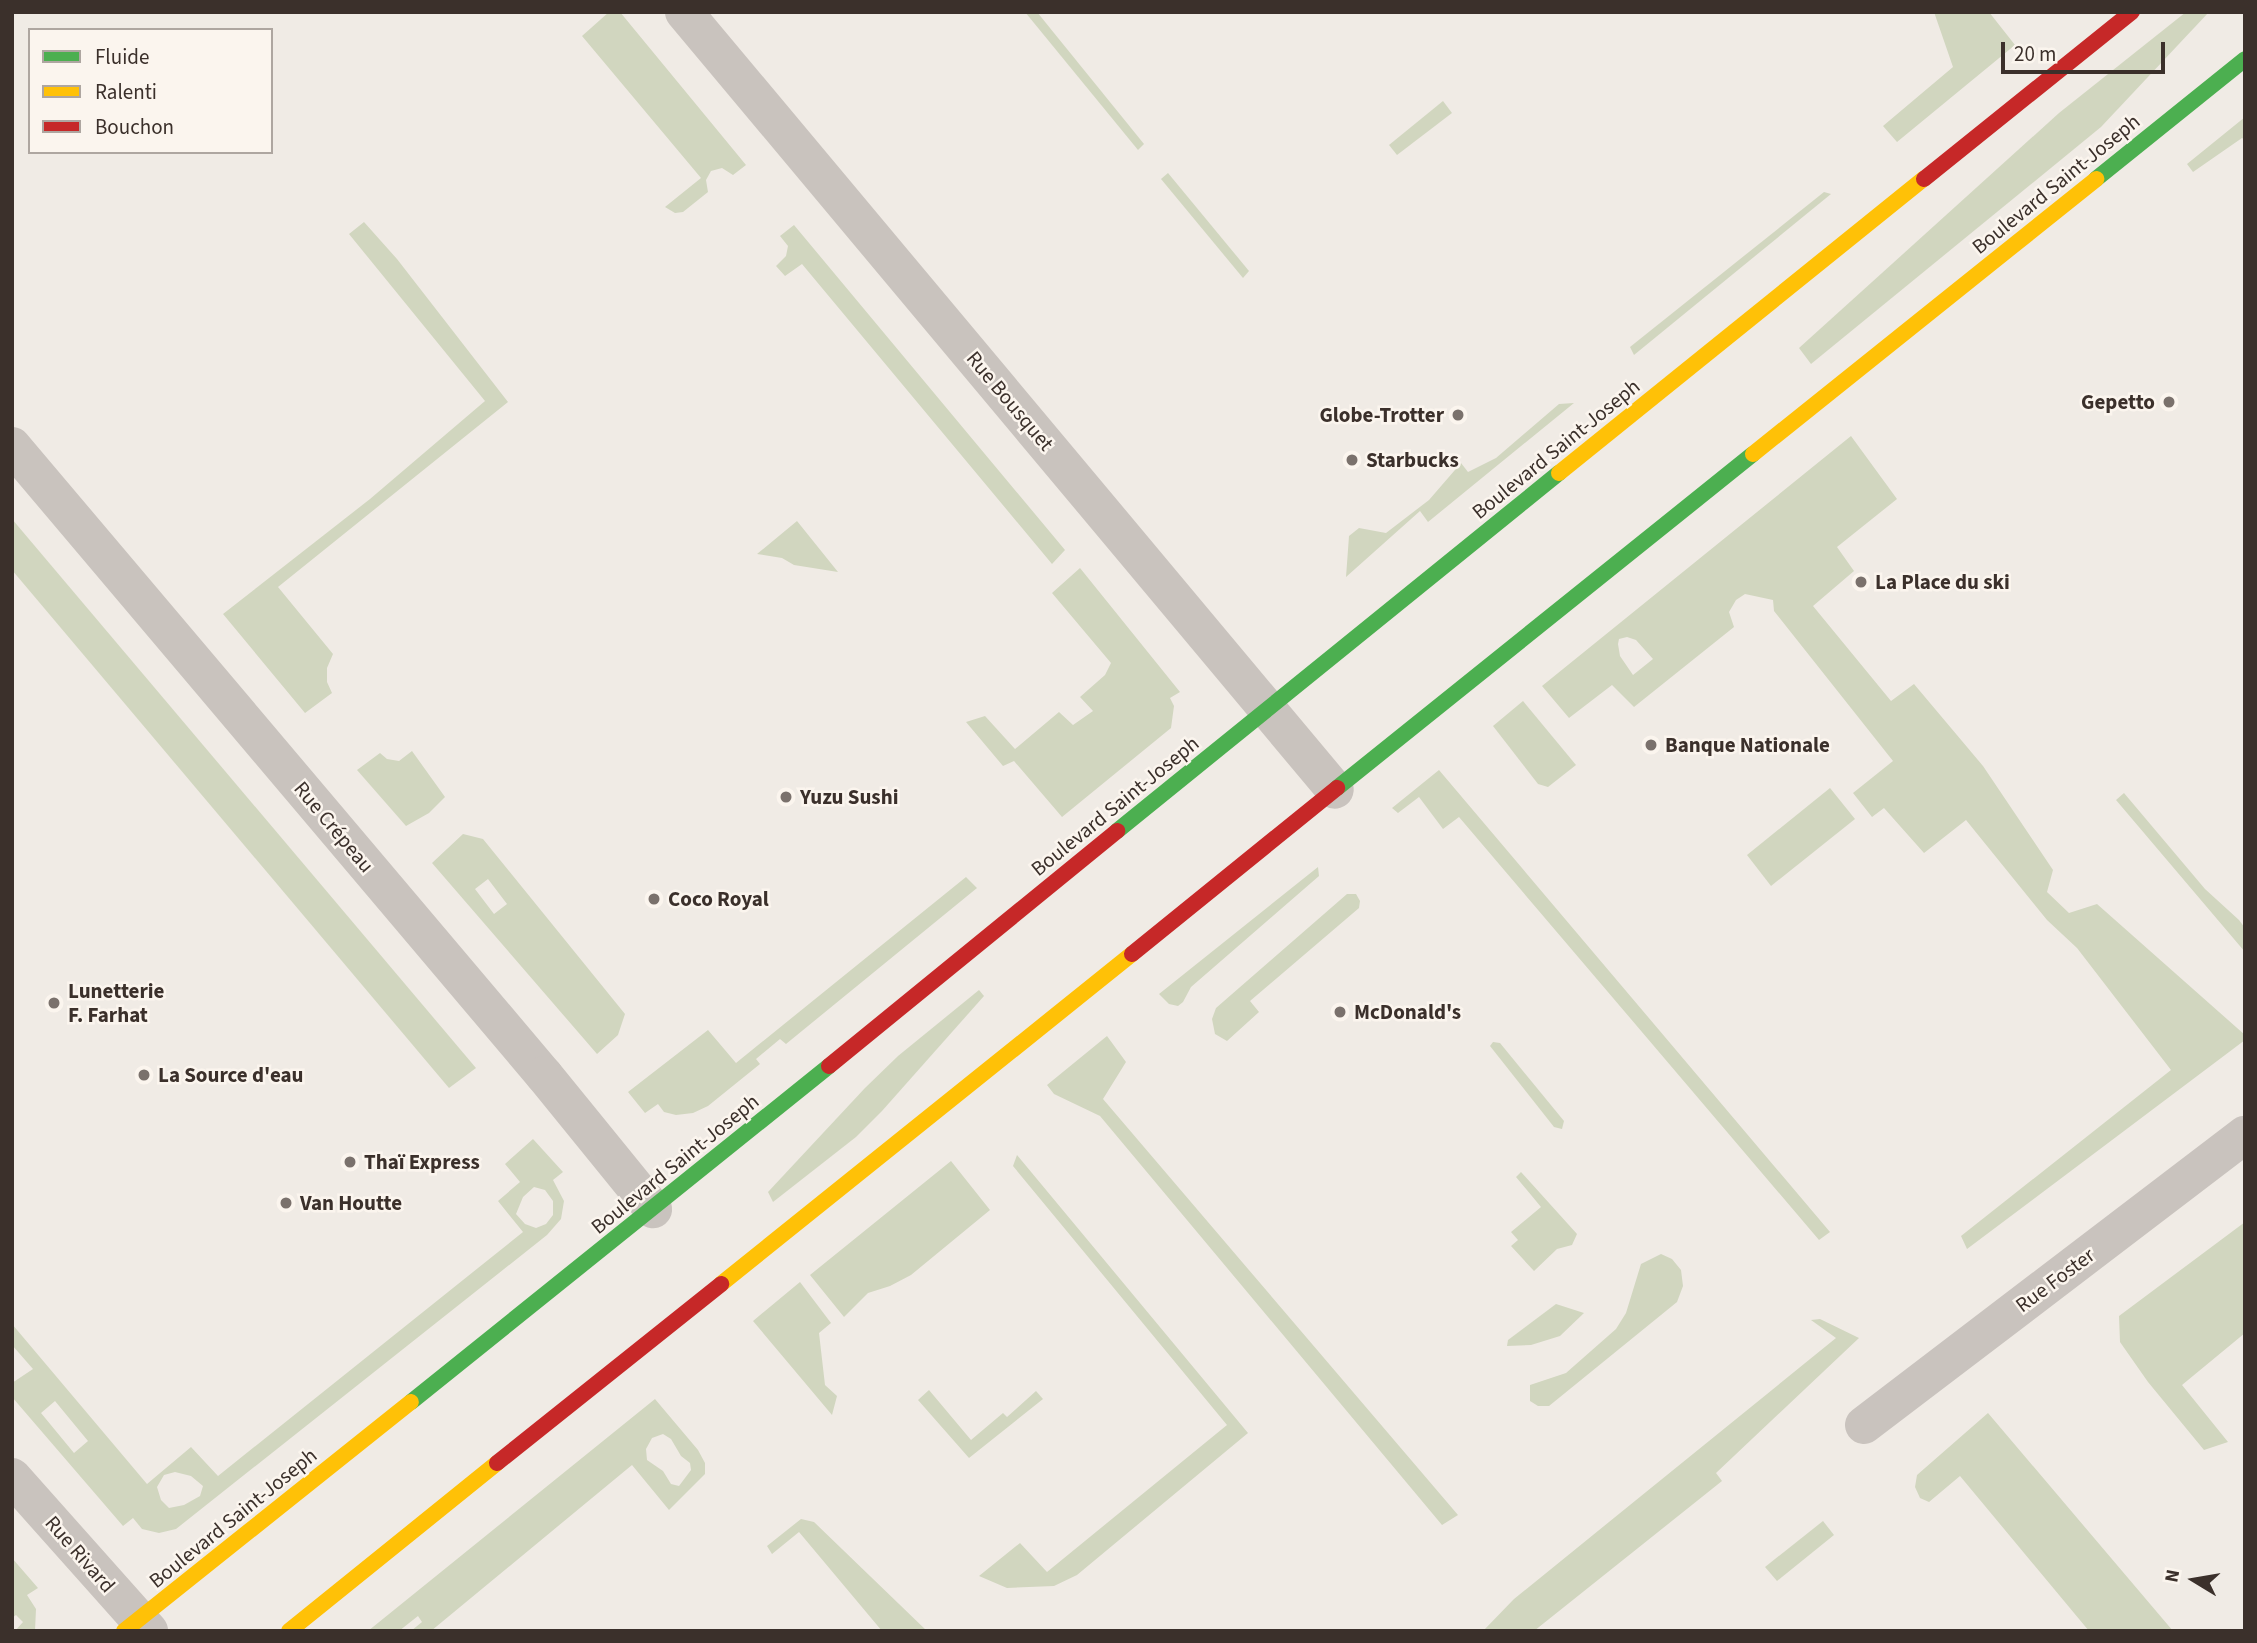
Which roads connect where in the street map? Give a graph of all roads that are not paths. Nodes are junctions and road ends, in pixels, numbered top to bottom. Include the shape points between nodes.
1 (684, 12) edge
2 (2132, 12) edge
3 (2245, 59) edge
4 (12, 446) edge
5 (1268, 709) junction
6 (1335, 789) junction
7 (2245, 1135) edge
8 (653, 1209) junction
9 (1864, 1424) dead end
10 (12, 1477) edge
11 (137, 1627) edge
12 (289, 1631) edge

1 - 5 street, Rue Bousquet
2 - 5 main road, Boulevard Saint-Joseph
3 - 6 main road, Boulevard Saint-Joseph
4 - 8 street, Rue Crépeau
5 - 6 street, Rue Bousquet
5 - 8 main road, Boulevard Saint-Joseph
6 - 12 main road, Boulevard Saint-Joseph
7 - 9 street, Rue Foster
8 - 11 main road, Boulevard Saint-Joseph
10 - 11 street, Rue Rivard

